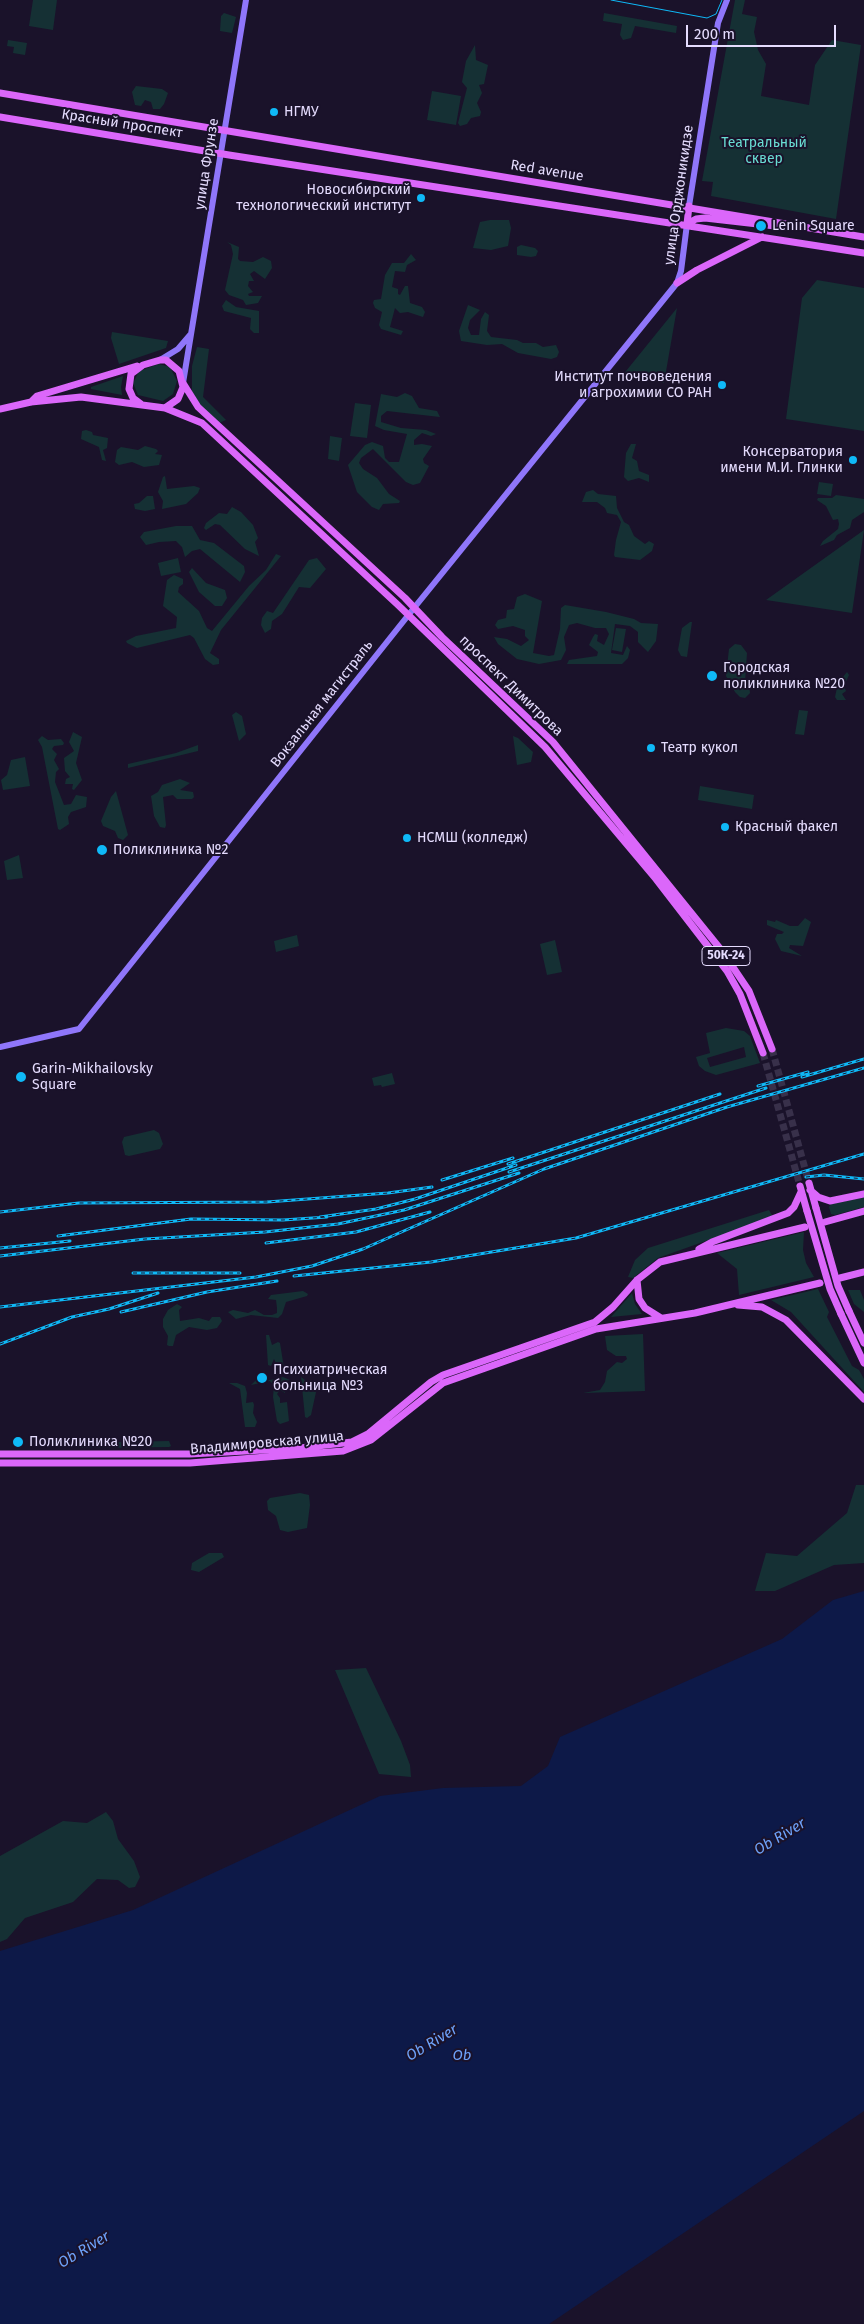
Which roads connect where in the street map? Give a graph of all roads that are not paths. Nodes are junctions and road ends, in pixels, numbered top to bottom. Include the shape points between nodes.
1 (246, 0) edge
2 (727, 0) edge
3 (0, 93) edge
4 (0, 117) edge
5 (225, 131) junction
6 (222, 153) junction
7 (689, 206) junction
8 (687, 224) junction
9 (807, 228) junction
10 (762, 237) junction
11 (864, 237) edge
12 (864, 253) edge
13 (677, 283) junction
14 (192, 332) junction
15 (160, 360) junction
16 (142, 365) junction
17 (183, 383) junction
18 (585, 394) joint
19 (31, 402) junction
20 (141, 404) junction
21 (165, 408) junction
22 (0, 409) edge
23 (414, 608) junction
24 (408, 615) junction
25 (0, 1047) edge
26 (772, 1049) tunnel mouth
27 (763, 1053) tunnel mouth
28 (864, 1194) edge
29 (864, 1211) edge
30 (826, 1222) dead end
31 (805, 1227) dead end
32 (692, 1253) junction
33 (864, 1272) edge
34 (840, 1278) dead end
35 (637, 1280) junction
36 (820, 1283) dead end
37 (727, 1305) junction
38 (661, 1318) junction
39 (595, 1326) junction
40 (864, 1343) edge
41 (864, 1363) edge
42 (864, 1399) edge
43 (0, 1454) edge
44 (0, 1463) edge

1 - 5 main road, улица Фрунзе
2 - 7 main road, улица Орджоникидзе via 718,22
3 - 5 main road, Красный проспект
4 - 6 main road, Красный проспект
5 - 6 main road, улица Фрунзе
5 - 7 main road, Red avenue
6 - 8 main road, Красный проспект
6 - 14 main road, улица Фрунзе
7 - 8 main road, улица Орджоникидзе
7 - 9 main road, Red avenue
8 - 9 main road via 704,218
8 - 10 main road
8 - 13 main road, улица Орджоникидзе
9 - 11 main road, Red avenue
10 - 12 main road
10 - 13 main road
13 - 18 main road, улица Орджоникидзе
14 - 15 main road via 178,349
14 - 17 main road, улица Фрунзе
15 - 16 main road
15 - 17 main road via 176,367
16 - 19 main road via 37,396
16 - 20 main road via 134,370 129,384 133,398
17 - 21 main road via 178,399
17 - 23 main road, проспект Димитрова via 198,406
18 - 23 main road, Вокзальная магистраль
19 - 20 main road via 81,396
19 - 22 main road
20 - 21 main road
21 - 24 main road, проспект Димитрова via 202,423
23 - 24 main road, Вокзальная магистраль
23 - 26 main road, проспект Димитрова / 50К-24 via 553,742 662,874 744,983
24 - 25 main road, Вокзальная магистраль via 79,1029
24 - 27 main road, проспект Димитрова / 50К-24 via 545,747 656,879 726,971 740,994
28 - 40 main road, bridge via 830,1201 818,1198 810,1186 838,1286
29 - 30 main road
31 - 32 main road
32 - 35 main road via 660,1262
32 - 41 main road, bridge via 788,1213 801,1189 830,1289
33 - 34 main road
35 - 38 main road via 639,1299 645,1308
35 - 39 main road
36 - 37 main road
37 - 38 main road
37 - 42 main road via 762,1307 786,1320
38 - 39 main road
39 - 43 main road, Владимировская улица via 443,1375 368,1434 341,1444 190,1454
39 - 44 main road, Владимировская улица via 443,1383 371,1440 343,1451 190,1463

